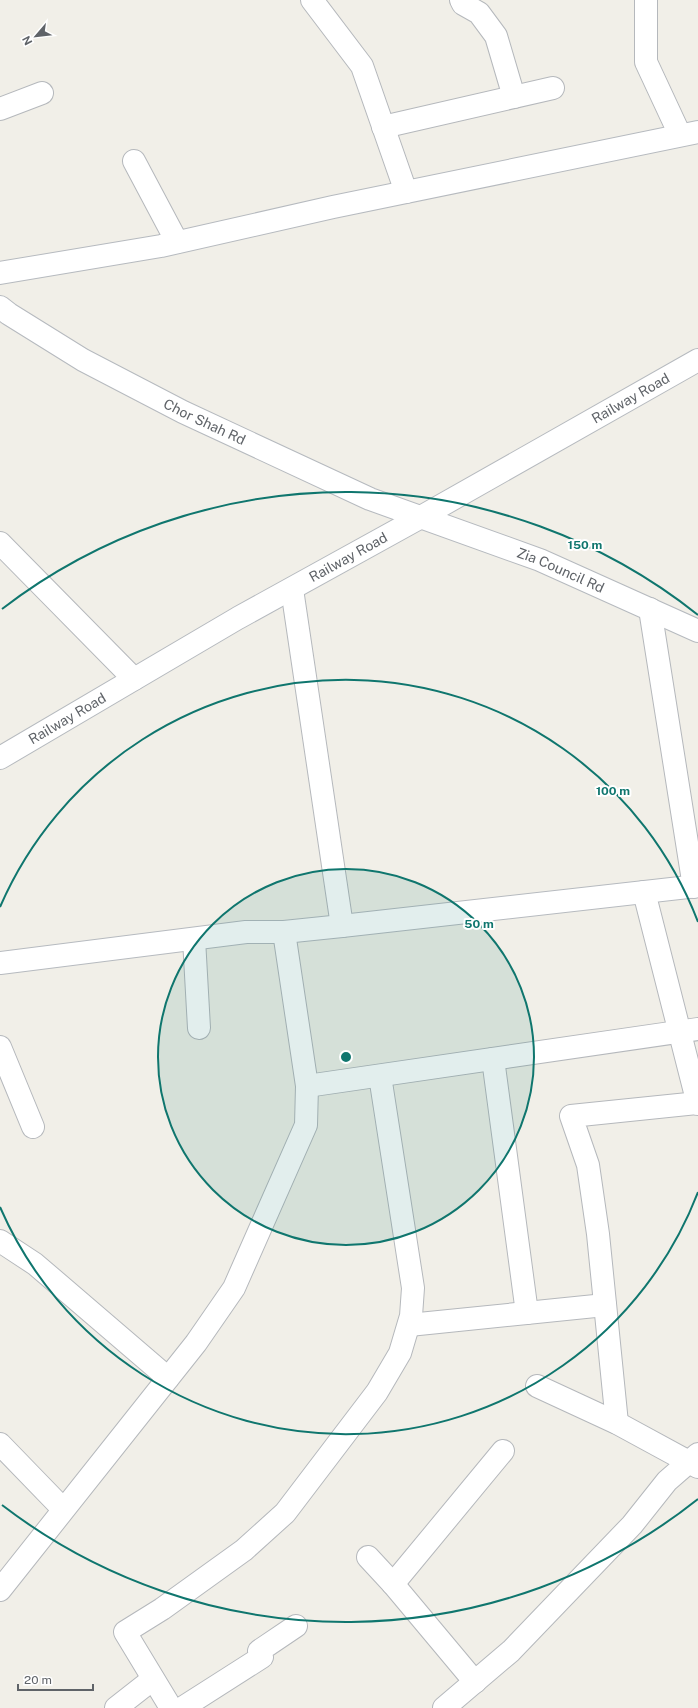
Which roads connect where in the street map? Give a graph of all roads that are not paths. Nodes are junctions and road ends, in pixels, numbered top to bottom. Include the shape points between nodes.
1 (312, 0) edge
2 (461, 0) edge
3 (646, 0) edge
4 (553, 88) dead end
5 (42, 93) dead end
6 (514, 97) junction
7 (0, 109) edge
8 (383, 127) junction
9 (689, 133) edge
10 (134, 161) dead end
11 (406, 192) junction
12 (177, 242) junction
13 (0, 273) edge
14 (0, 307) edge
15 (698, 360) edge
16 (420, 517) junction
17 (0, 543) edge
18 (292, 589) junction
19 (650, 610) junction
20 (698, 631) edge
21 (134, 679) junction
22 (0, 758) edge
23 (696, 886) edge
24 (644, 892) junction
25 (342, 926) junction
26 (284, 932) junction
27 (194, 939) junction
28 (0, 963) edge
29 (198, 1028) dead end
30 (689, 1030) edge
31 (0, 1047) edge
32 (493, 1059) junction
33 (380, 1076) junction
34 (307, 1086) junction
35 (698, 1103) edge
36 (33, 1127) dead end
37 (0, 1242) edge
38 (605, 1305) junction
39 (527, 1313) junction
40 (409, 1325) junction
41 (168, 1378) junction
42 (537, 1386) dead end
43 (616, 1423) junction
44 (0, 1444) edge
45 (503, 1451) dead end
46 (695, 1461) edge
47 (64, 1509) junction
48 (368, 1557) dead end
49 (393, 1584) junction
50 (0, 1590) edge
51 (296, 1626) dead end
52 (152, 1679) junction
53 (475, 1682) junction
54 (456, 1705) edge
55 (116, 1708) edge
56 (171, 1708) edge
57 (182, 1708) edge

1 - 8 street via 362,66
2 - 6 street via 463,4 479,13 496,36
3 - 9 street via 646,62
4 - 6 street
5 - 7 street
6 - 8 street
8 - 11 street
9 - 11 street
10 - 12 street
11 - 12 street
12 - 13 street
14 - 16 street, Chor Shah Rd via 83,360 183,412 370,499
15 - 16 street, Railway Road
16 - 18 street, Railway Road
16 - 19 street, Zia Council Rd via 540,560
17 - 21 street
18 - 21 street, Railway Road
18 - 25 street
19 - 20 street, Zia Council Rd
19 - 23 street
21 - 22 street, Railway Road
23 - 24 street
24 - 25 street
24 - 30 street
25 - 26 street
26 - 27 street via 246,932
26 - 34 street
27 - 28 street
27 - 29 street
30 - 32 street
30 - 35 street
31 - 36 street
32 - 33 street
32 - 39 street
33 - 34 street
33 - 40 street via 413,1288
34 - 41 street via 306,1125 234,1288
35 - 38 street via 571,1116 588,1165
37 - 41 street via 35,1264
38 - 39 street
38 - 43 street
39 - 40 street
40 - 52 street via 400,1353 377,1392 285,1513 244,1550 126,1632
41 - 47 street
42 - 43 street
43 - 46 street
44 - 47 street
45 - 49 street
46 - 53 street via 667,1481 632,1525 511,1651
47 - 50 street
48 - 49 street
49 - 53 street
51 - 57 street via 259,1651 262,1656
52 - 55 street
52 - 56 street
53 - 54 street

